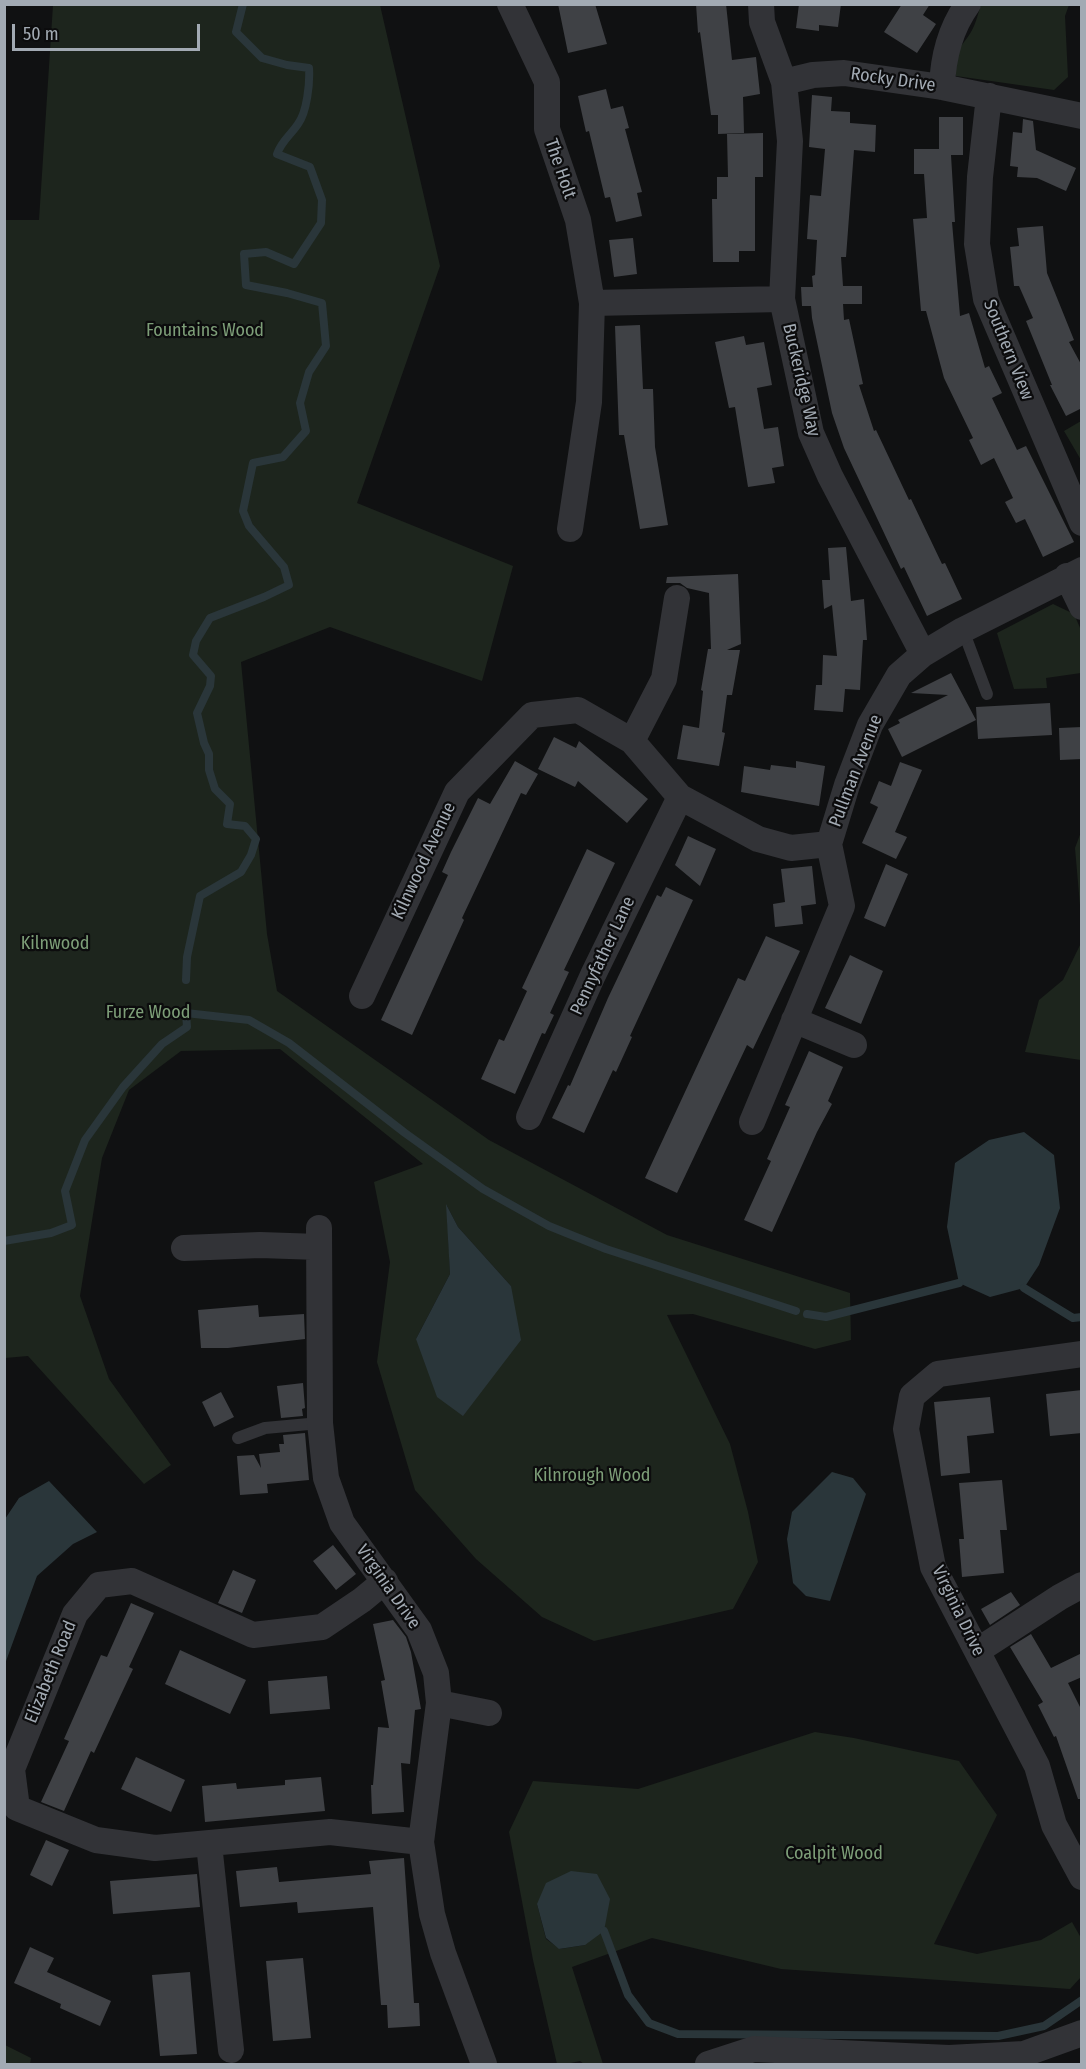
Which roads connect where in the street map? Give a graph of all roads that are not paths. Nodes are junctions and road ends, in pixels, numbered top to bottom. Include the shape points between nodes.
1 (510, 4) edge
2 (761, 4) edge
3 (968, 4) edge
4 (784, 82) junction
5 (942, 87) junction
6 (989, 96) junction
7 (1080, 108) edge
8 (782, 299) junction
9 (592, 303) junction
10 (1082, 524) edge
11 (570, 529) dead end
12 (1074, 573) edge
13 (676, 598) dead end
14 (1082, 607) edge
15 (963, 630) junction
16 (923, 654) junction
17 (987, 694) dead end
18 (632, 741) junction
19 (680, 797) junction
20 (829, 844) junction
21 (362, 996) dead end
22 (794, 1020) junction
23 (854, 1046) dead end
24 (529, 1117) dead end
25 (752, 1122) dead end
26 (184, 1248) dead end
27 (1082, 1354) edge
28 (320, 1423) junction
29 (238, 1438) dead end
30 (385, 1581) junction
31 (1082, 1585) edge
32 (977, 1651) junction
33 (439, 1703) junction
34 (489, 1713) dead end
35 (11, 1813) edge
36 (421, 1842) junction
37 (209, 1844) junction
38 (1081, 1876) edge
39 (1082, 2033) edge
40 (231, 2050) dead end
41 (949, 2061) edge
42 (484, 2064) edge
43 (708, 2064) edge

1 - 9 street, The Holt via 547,82 547,129 578,220
2 - 4 street via 762,22
3 - 5 street via 957,19 943,61
4 - 5 street, Rocky Drive via 813,75 844,74
4 - 8 street, Buckeridge Way via 790,141
5 - 6 street, Rocky Drive
6 - 7 street, Rocky Drive
6 - 10 street, Southern View via 977,244 986,299
8 - 9 street
8 - 16 street, Buckeridge Way via 811,433
9 - 11 street, The Holt via 589,402
12 - 14 street, Pullman Avenue
12 - 15 street, Pullman Avenue
13 - 18 street via 664,680
15 - 16 street, Pullman Avenue
15 - 17 lane
16 - 20 street, Pullman Avenue via 899,675 870,724
18 - 19 street, Kilnwood Avenue
18 - 21 street, Kilnwood Avenue via 578,710 532,715 457,792
19 - 20 street, Kilnwood Avenue via 758,839 791,848
19 - 24 street, Pennyfather Lane
20 - 22 street, Pullman Avenue via 842,906
22 - 23 street
22 - 25 street, Pullman Avenue
26 - 28 street, Virginia Drive via 260,1245 319,1237
27 - 32 street, Virginia Drive via 938,1374 912,1396 906,1429 933,1567
28 - 29 lane via 265,1428
28 - 30 street, Virginia Drive via 326,1478 342,1523
30 - 33 street, Virginia Drive via 420,1630 436,1673
30 - 35 street, Elizabeth Road via 322,1627 253,1635 132,1581 99,1585 75,1614 12,1769
31 - 32 street
32 - 38 street, Virginia Drive via 1037,1766 1054,1825
33 - 34 street
33 - 36 street, Virginia Drive
35 - 37 street, Elizabeth Road via 96,1840 155,1848
36 - 37 street, Elizabeth Road via 330,1832
36 - 42 street, Virginia Drive via 432,1914 443,1953
37 - 40 street
39 - 41 street via 1024,2054
41 - 43 street via 754,2049

